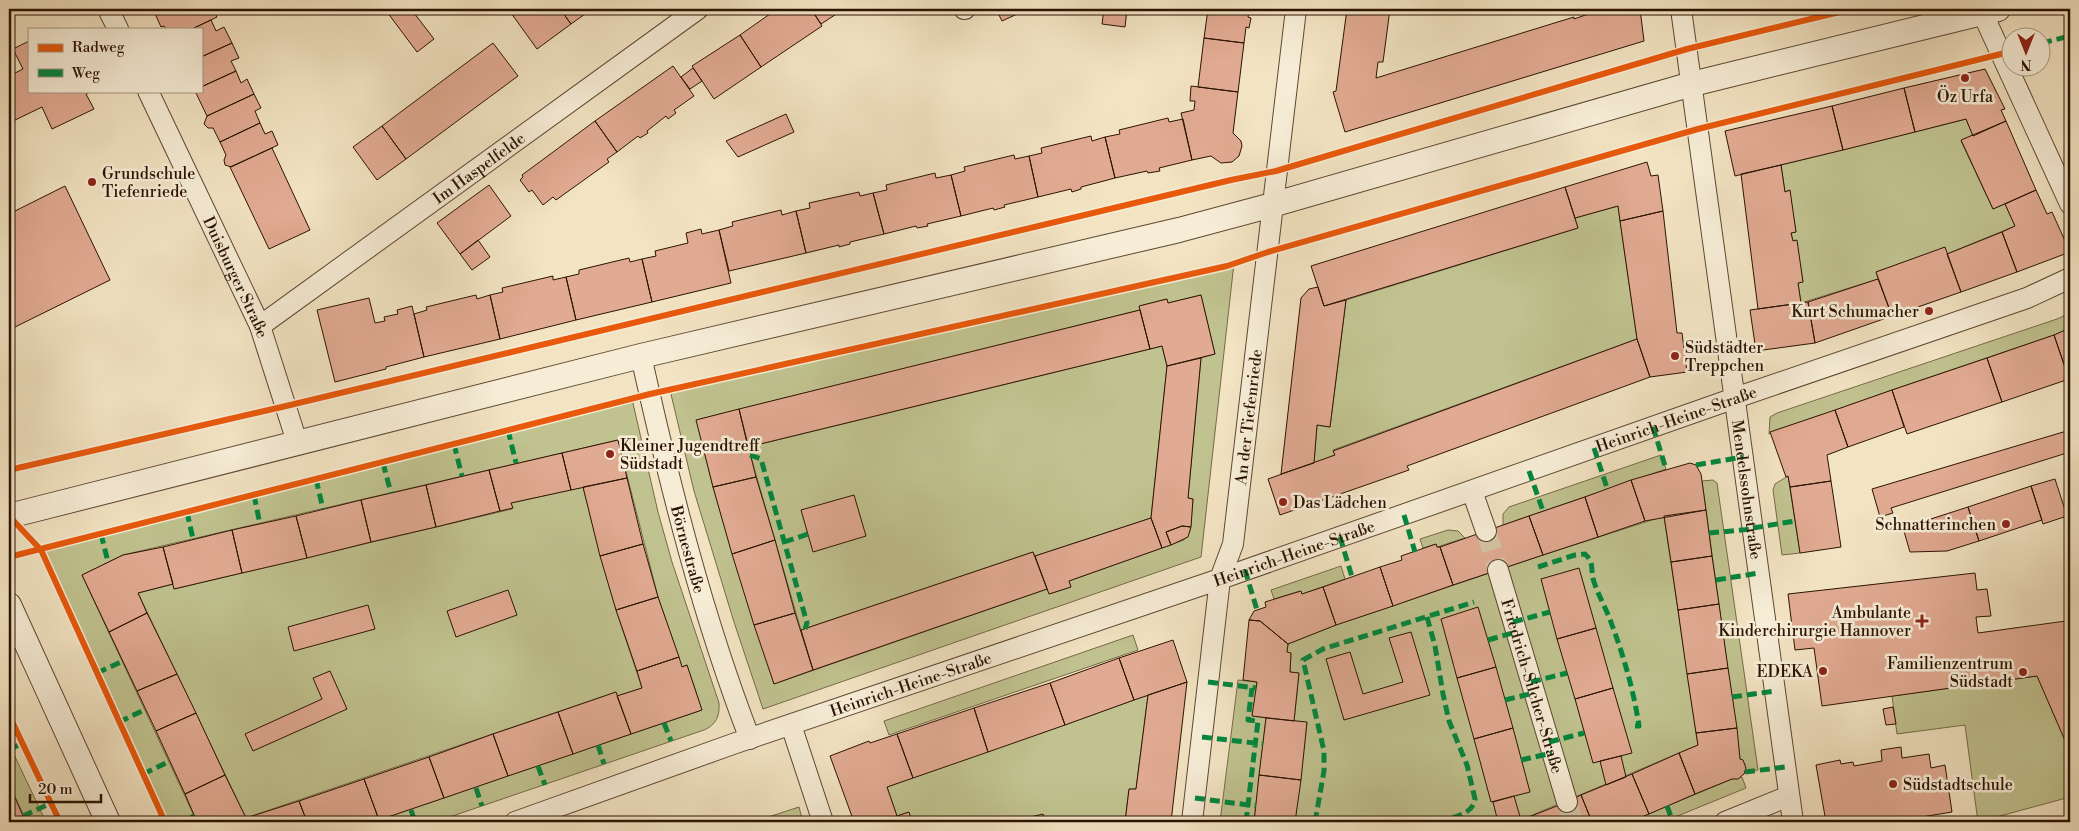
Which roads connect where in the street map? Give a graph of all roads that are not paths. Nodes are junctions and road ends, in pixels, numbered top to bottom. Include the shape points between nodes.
1 (108, 9) edge
2 (1296, 9) edge
3 (1681, 9) edge
4 (691, 11) edge
5 (1990, 11) edge
6 (118, 28) edge
7 (1692, 84) junction
8 (148, 92) edge
9 (2070, 204) edge
10 (1272, 205) junction
11 (2070, 278) edge
12 (260, 326) junction
13 (641, 356) junction
14 (1735, 398) junction
15 (297, 442) junction
16 (1472, 491) junction
17 (9, 516) edge
18 (1486, 531) tunnel mouth
19 (1498, 570) tunnel mouth
20 (1220, 579) junction
21 (9, 605) edge
22 (791, 725) junction
23 (750, 739) junction
24 (1789, 796) junction
25 (1567, 802) tunnel mouth
26 (549, 817) edge
27 (108, 822) edge
28 (515, 822) edge
29 (823, 822) edge
30 (1192, 822) edge
31 (1725, 822) edge
32 (1793, 822) edge

1 - 6 street
2 - 10 street, An der Tiefenriede
3 - 7 street, Mendelssohnstraße
4 - 12 street, Im Haspelfelde
5 - 7 street
5 - 9 street
7 - 10 street
7 - 14 street, Mendelssohnstraße
8 - 12 street, Duisburger Straße
10 - 13 street via 1179,230
10 - 20 street, An der Tiefenriede via 1233,544
11 - 14 street, Heinrich-Heine-Straße via 2026,298
12 - 15 street, Duisburger Straße
13 - 15 street
13 - 23 street, Börnestraße via 669,483 696,579
14 - 16 street, Heinrich-Heine-Straße
14 - 24 street, Mendelssohnstraße
15 - 17 street
16 - 18 street
16 - 20 street, Heinrich-Heine-Straße
19 - 25 street, Friedrich-Silcher-Straße
20 - 22 street, Heinrich-Heine-Straße
20 - 30 street, An der Tiefenriede
21 - 27 street
22 - 23 street, Heinrich-Heine-Straße
22 - 29 street
23 - 26 street, Heinrich-Heine-Straße
24 - 31 street
24 - 32 street, Mendelssohnstraße
26 - 28 street, Heinrich-Heine-Straße

